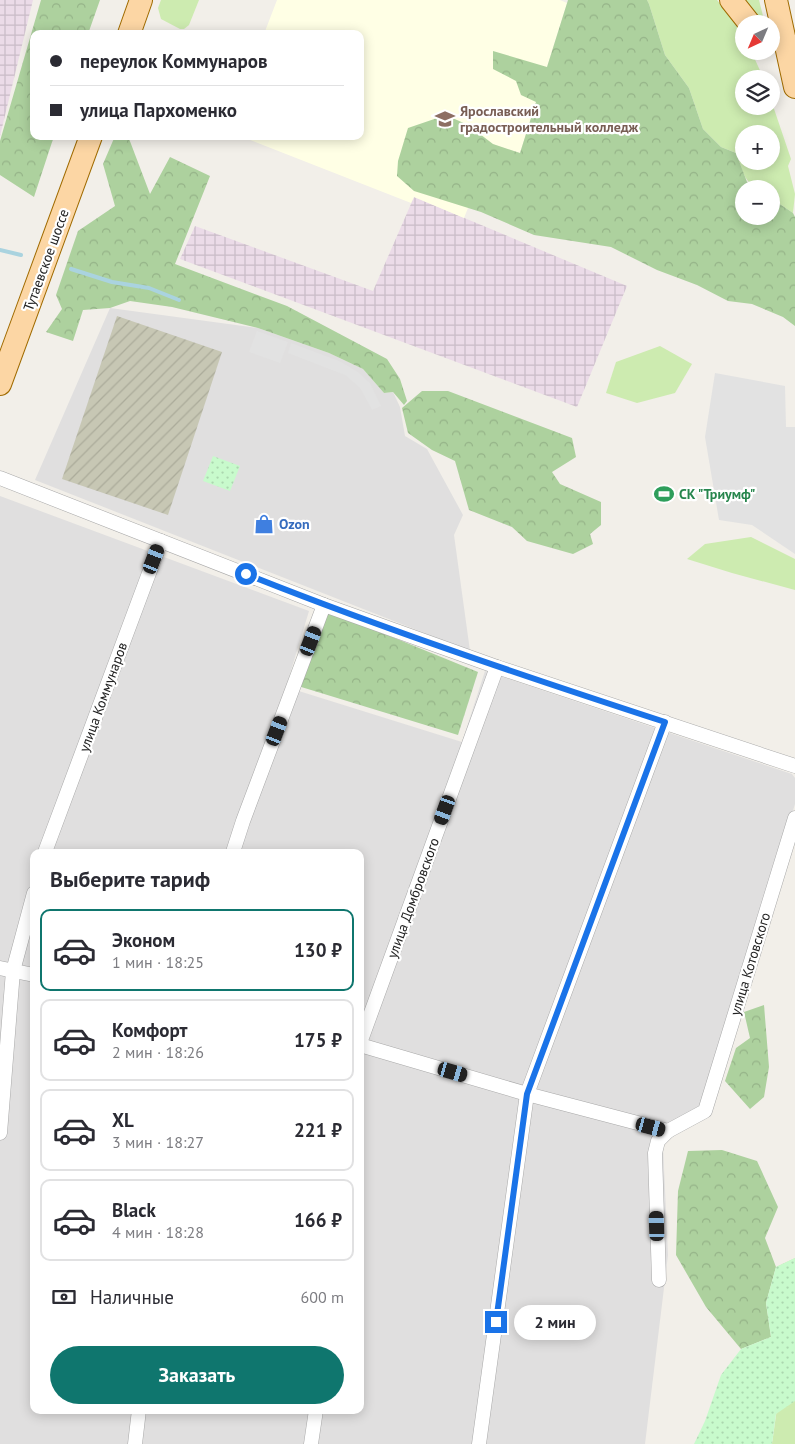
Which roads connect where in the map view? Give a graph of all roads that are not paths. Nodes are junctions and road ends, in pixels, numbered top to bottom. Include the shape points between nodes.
1 (141, 0) edge
2 (731, 0) edge
3 (776, 0) edge
4 (743, 15) edge
5 (130, 30) edge
6 (775, 60) edge
7 (795, 87) edge
8 (795, 94) edge
9 (89, 140) edge
10 (0, 384) edge
11 (0, 478) edge
12 (161, 541) junction
13 (324, 605) junction
14 (498, 667) junction
15 (665, 722) junction
16 (795, 766) edge
17 (795, 818) edge
18 (46, 849) edge
19 (234, 849) edge
20 (30, 903) edge
21 (7, 969) edge
22 (30, 974) edge
23 (364, 1033) edge
24 (364, 1045) edge
25 (527, 1094) junction
26 (668, 1131) junction
27 (0, 1133) edge
28 (659, 1280) dead end
29 (139, 1414) edge
30 (315, 1414) edge
31 (135, 1444) edge
32 (311, 1444) edge
33 (479, 1444) edge

1 - 5 main road
2 - 4 main road
3 - 7 main road
6 - 8 main road
9 - 10 main road, Тутаевское шоссе
11 - 12 street
12 - 13 street
12 - 18 street, улица Коммунаров
13 - 14 street
13 - 19 street
14 - 15 street
14 - 23 street, улица Домбровского
15 - 16 street
15 - 25 street
17 - 26 street, улица Котовского via 705,1111
20 - 21 street
21 - 22 street
21 - 27 street
24 - 25 street
25 - 26 street
25 - 33 street
26 - 28 street via 658,1140 655,1153
29 - 31 street
30 - 32 street

